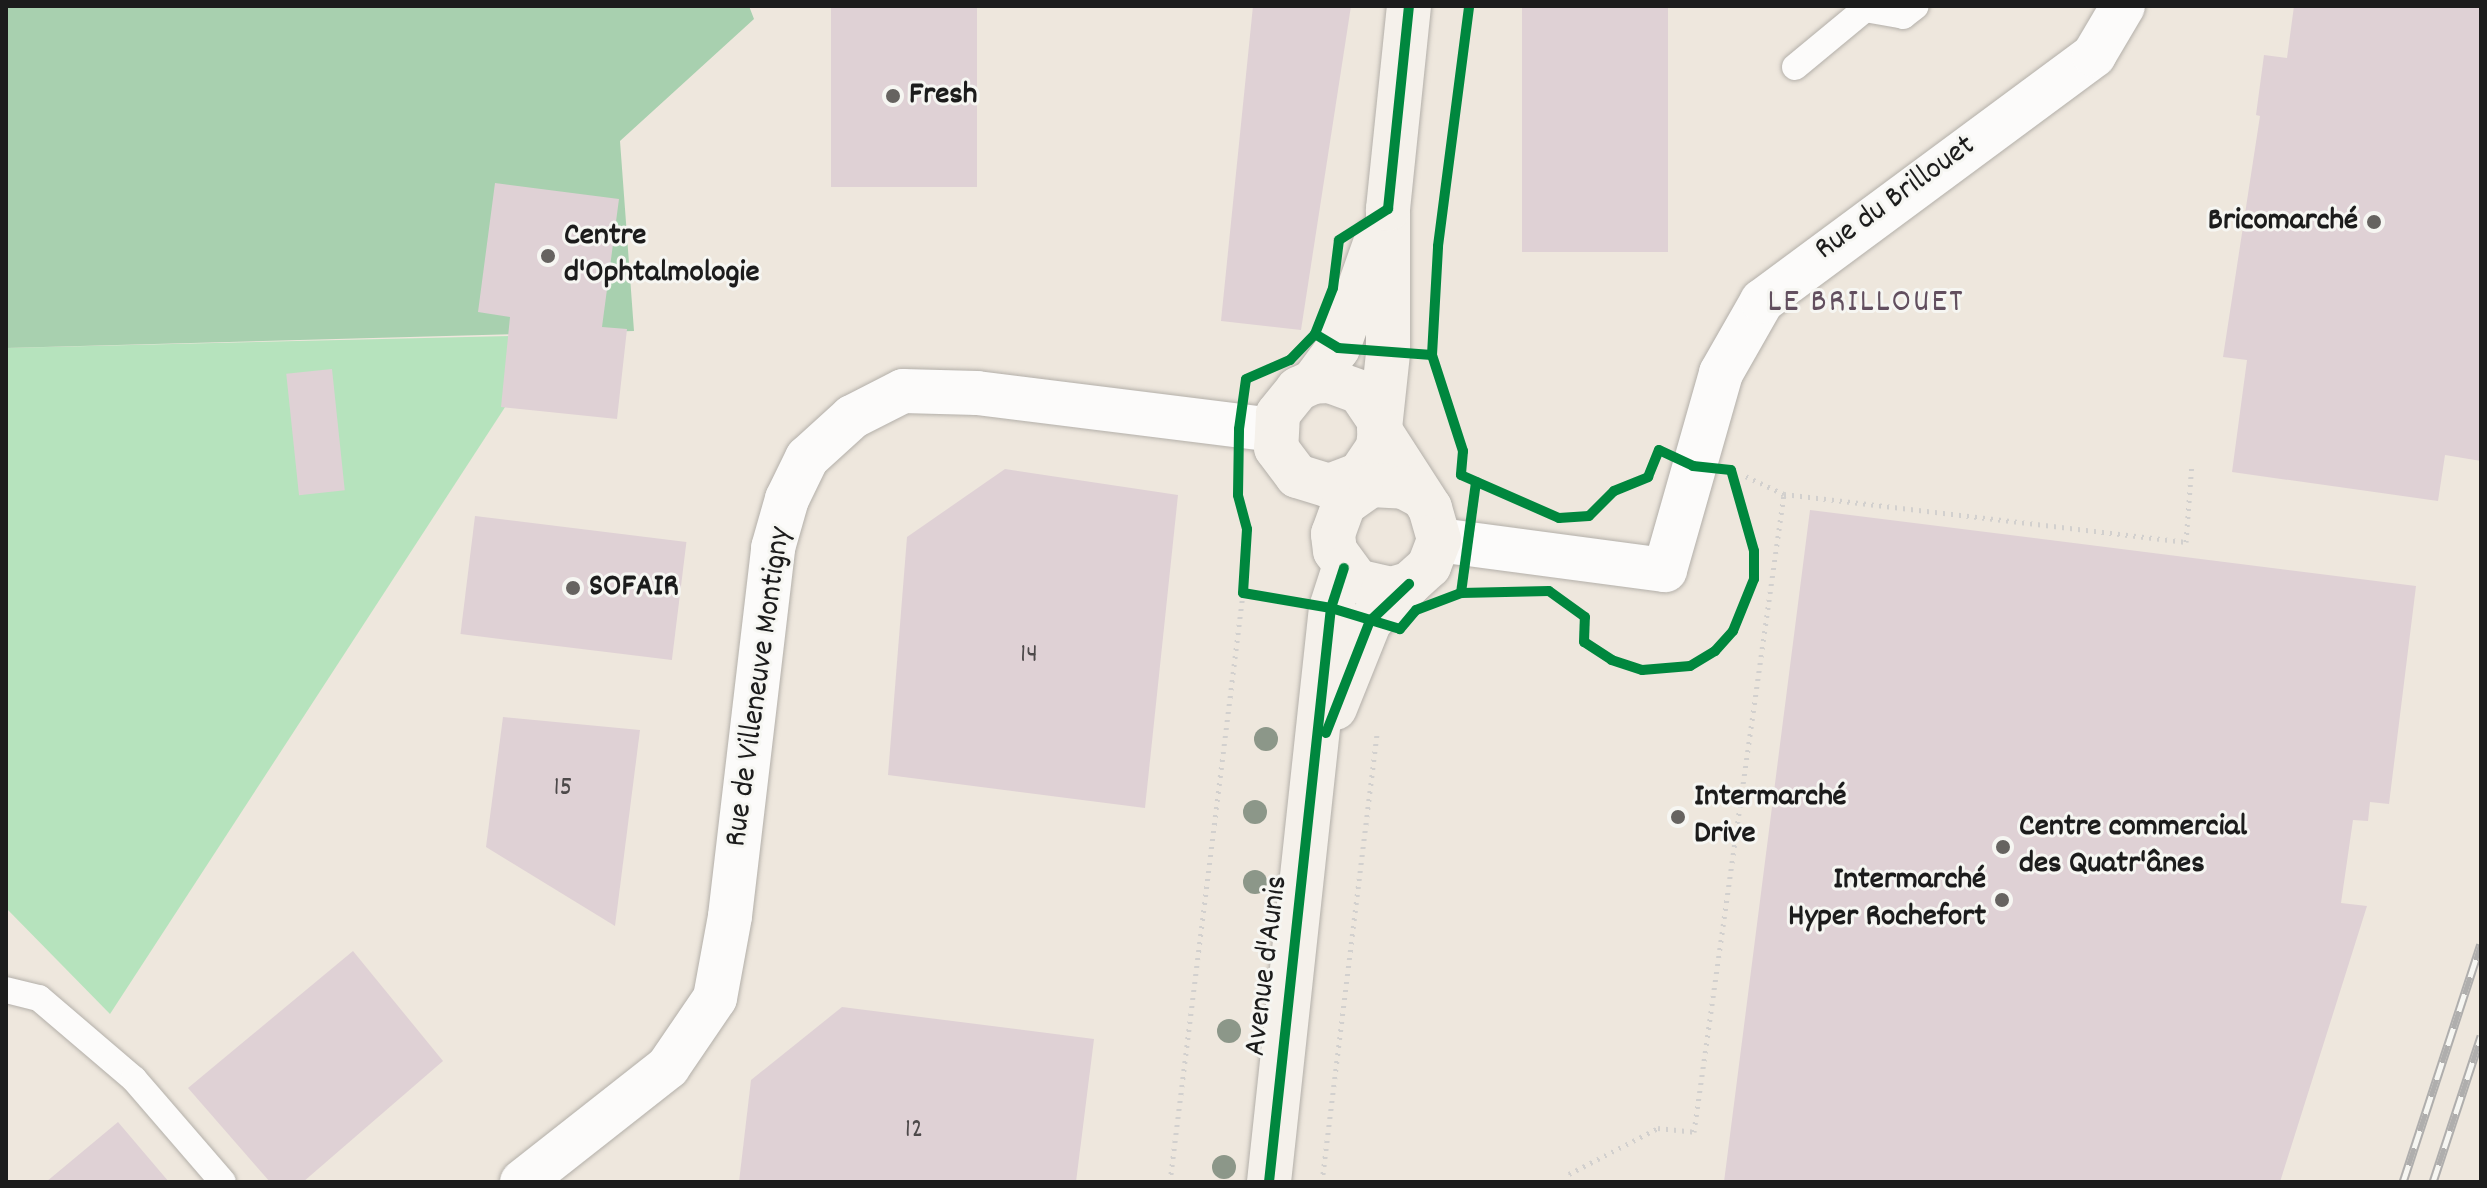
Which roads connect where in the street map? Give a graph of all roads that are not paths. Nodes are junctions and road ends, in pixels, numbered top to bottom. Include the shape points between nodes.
1 (1409, 6) edge
2 (1916, 6) edge
3 (2123, 6) edge
4 (1795, 67) dead end
5 (1388, 209) junction
6 (1313, 382) junction
7 (1379, 424) junction
8 (1274, 430) junction
9 (1297, 476) junction
10 (1419, 495) junction
11 (1439, 540) junction
12 (1339, 560) junction
13 (1409, 584) junction
14 (1318, 755) junction
15 (6, 990) edge
16 (223, 1182) edge
17 (522, 1182) edge
18 (1269, 1182) edge

1 - 5 main road
2 - 4 lane via 1903,16 1865,9
3 - 11 street, Rue du Brillouet via 2094,55 1762,301 1721,373 1665,570
5 - 6 main road via 1338,348
5 - 7 main road via 1388,353
6 - 7 main road via 1330,381 1360,392
6 - 8 main road via 1286,400
7 - 9 main road via 1371,462 1346,482 1329,486
7 - 10 main road
8 - 9 main road via 1284,464
8 - 17 street, Rue de Villeneuve Montigny via 977,393 903,391 852,417 807,458 787,499 773,548 730,916 715,998 668,1067
9 - 12 main road
10 - 11 main road via 1437,523
10 - 12 main road, Avenue d'Aunis via 1388,484 1356,493 1336,519
11 - 13 main road, Avenue d'Aunis via 1429,566
12 - 13 main road via 1373,588
12 - 14 main road, Avenue d'Aunis
13 - 14 main road, Avenue d'Aunis via 1370,621
14 - 18 main road, Avenue d'Aunis
15 - 16 lane via 39,998 134,1079

